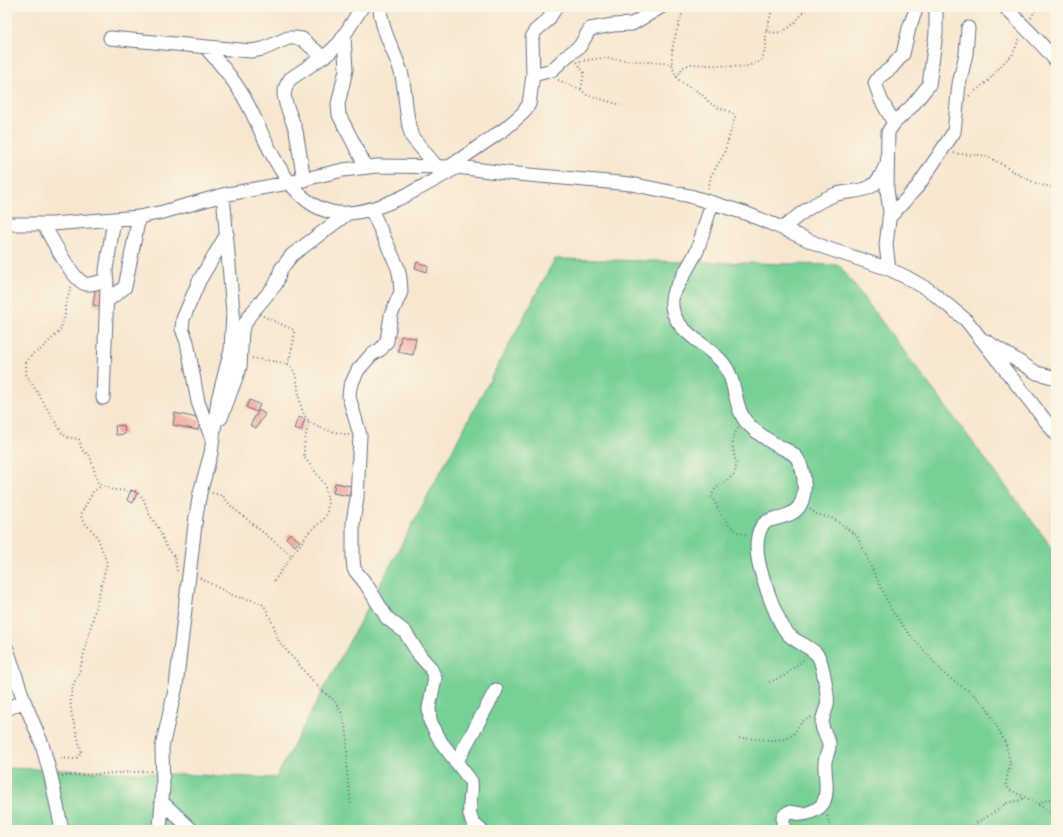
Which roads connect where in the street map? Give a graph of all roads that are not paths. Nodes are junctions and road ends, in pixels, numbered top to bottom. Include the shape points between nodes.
1 (362, 7) edge
2 (380, 7) edge
3 (556, 7) edge
4 (661, 7) edge
5 (917, 7) edge
6 (936, 7) edge
7 (1005, 7) edge
8 (968, 28) dead end
9 (344, 36) junction
10 (110, 38) dead end
11 (205, 47) junction
12 (323, 57) junction
13 (1056, 61) edge
14 (533, 75) junction
15 (894, 123) junction
16 (887, 161) junction
17 (366, 167) junction
18 (448, 167) junction
19 (304, 180) junction
20 (288, 183) junction
21 (223, 195) junction
22 (709, 202) junction
23 (371, 209) junction
24 (348, 213) junction
25 (139, 217) junction
26 (889, 218) junction
27 (114, 220) junction
28 (7, 224) edge
29 (43, 224) junction
30 (783, 228) junction
31 (226, 234) junction
32 (889, 269) junction
33 (107, 280) junction
34 (107, 301) junction
35 (979, 336) junction
36 (1056, 378) edge
37 (103, 398) dead end
38 (1056, 434) edge
39 (212, 446) junction
40 (7, 649) edge
41 (496, 690) dead end
42 (24, 701) junction
43 (7, 709) edge
44 (457, 761) junction
45 (161, 801) junction
46 (62, 830) edge
47 (160, 830) edge
48 (192, 830) edge
49 (481, 830) edge
50 (783, 830) edge

1 - 9 street
2 - 18 street via 381,21 401,74 412,137
3 - 14 street via 532,38
4 - 14 street via 632,24 590,29 573,58 552,70
5 - 15 street via 909,28 904,54 875,84
6 - 15 street via 936,34 929,85
7 - 13 street
8 - 26 street via 954,132 918,186
9 - 12 street
9 - 17 street via 346,70 338,110
10 - 11 street
11 - 12 street via 257,50 288,38 295,38 302,39
11 - 20 street via 226,71 246,102
12 - 19 street via 290,79 284,95 296,131
14 - 18 street via 529,104 523,113 506,128
15 - 16 street via 888,132
16 - 26 street
16 - 30 street via 878,180 870,187 837,194 824,200 804,210
17 - 18 street
17 - 19 street
18 - 22 street via 631,184
18 - 23 street via 420,188
19 - 20 street
20 - 21 street
20 - 24 street via 310,203 325,210
21 - 25 street
21 - 31 street
22 - 30 street
22 - 50 street via 697,251 671,302 682,327 722,361 730,372 742,414 754,430 794,454 804,480 802,499 795,512 768,521 760,530 758,539 759,565 781,624 789,635 818,655 828,700 822,725 829,743 829,752 825,759 825,798 822,806 807,813 787,813 782,818
23 - 24 street
23 - 44 street via 398,268 401,292 391,315 387,341 358,370 350,387 360,438 357,498 352,522 352,558 354,569 387,618 405,632 430,667 435,678 429,708 430,721 441,742
24 - 39 street via 288,259 281,268 276,284 243,327 240,367
25 - 27 street
25 - 34 street via 125,287
26 - 32 street via 886,245
27 - 29 street
27 - 33 street via 106,270
28 - 29 street
29 - 33 street via 75,276 86,284
30 - 32 street via 826,248
31 - 39 street via 233,312 231,350 218,400
31 - 39 street via 199,281 183,319 182,329 187,342 198,402
32 - 35 street via 929,290 966,320
33 - 34 street
34 - 37 street
35 - 36 street via 1037,373
35 - 38 street
39 - 45 street via 183,571 176,686 162,747
40 - 42 street
41 - 44 street
42 - 43 street
42 - 46 street via 46,758
44 - 49 street via 471,781 468,812 470,819
45 - 47 street
45 - 48 street

